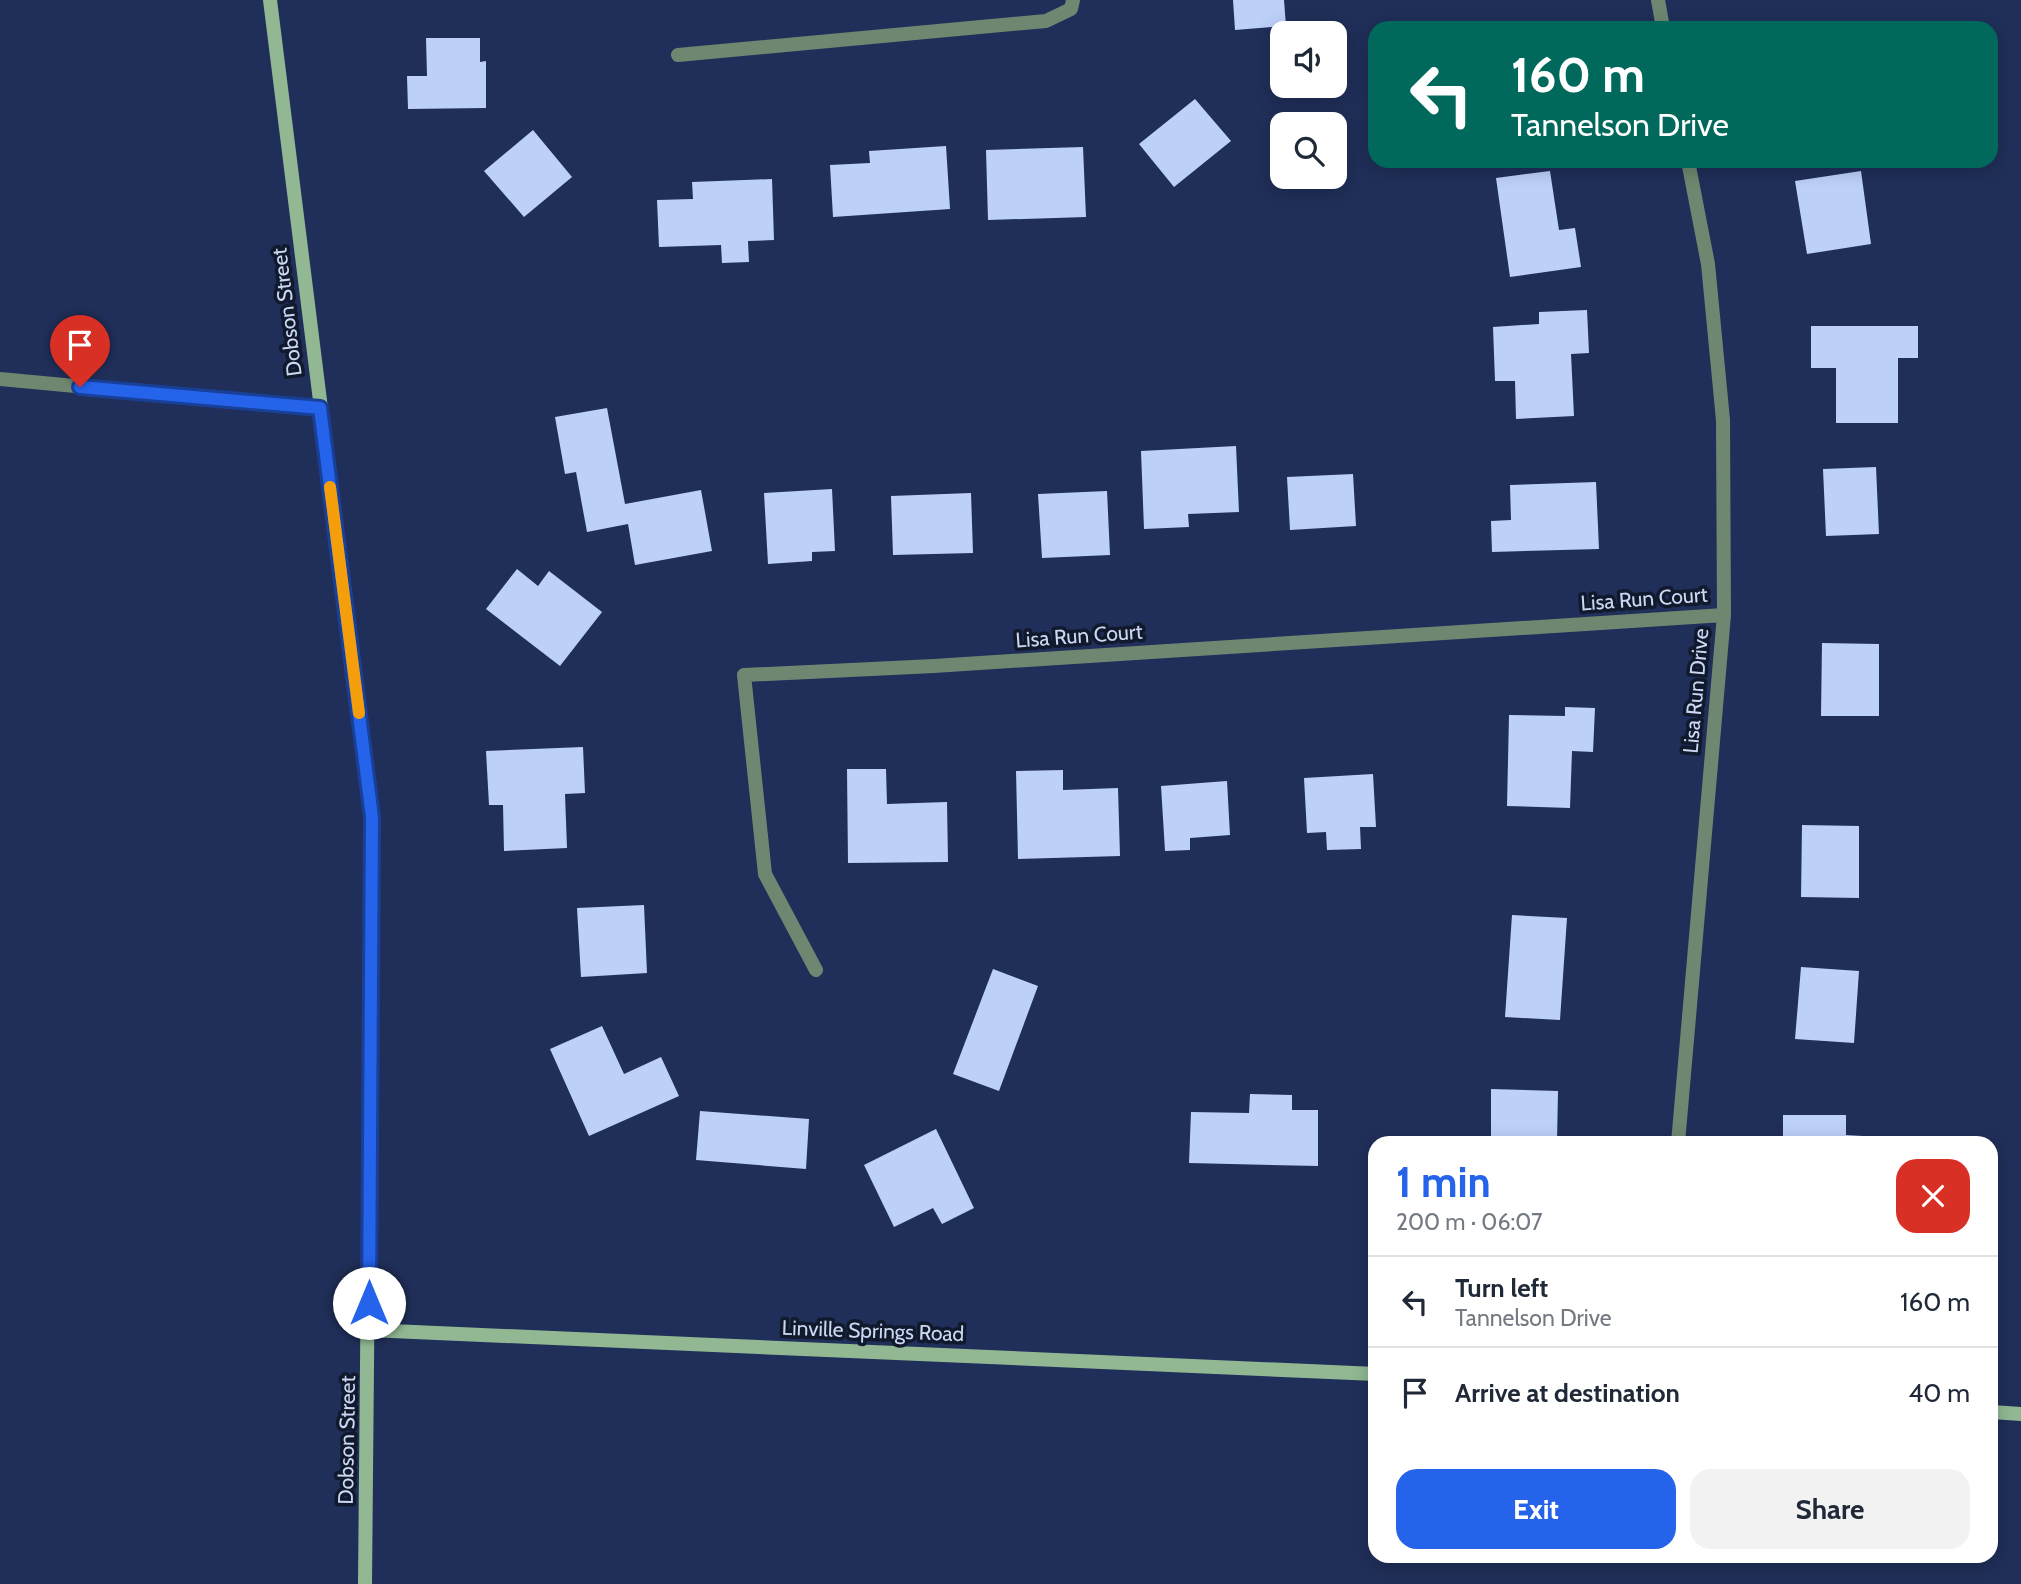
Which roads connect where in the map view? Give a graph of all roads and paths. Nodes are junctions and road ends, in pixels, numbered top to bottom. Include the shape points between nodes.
1 (270, 0) edge
2 (1073, 0) edge
3 (1658, 0) edge
4 (1662, 21) edge
5 (678, 55) dead end
6 (1689, 168) edge
7 (0, 379) edge
8 (320, 408) junction
9 (1724, 615) junction
10 (816, 970) dead end
11 (1679, 1136) edge
12 (369, 1330) junction
13 (1368, 1374) edge
14 (1998, 1412) edge
15 (2021, 1414) edge
16 (365, 1584) edge

1 - 8 street, Dobson Street
2 - 5 street via 1071,9 1046,21
3 - 4 street
6 - 9 street, Lisa Run Drive via 1708,264 1723,420
7 - 8 street
8 - 12 street, Dobson Street via 372,817
9 - 10 street, Lisa Run Court via 744,675 765,874
9 - 11 street, Lisa Run Drive
12 - 13 street, Linville Springs Road
12 - 16 street, Dobson Street
14 - 15 street

